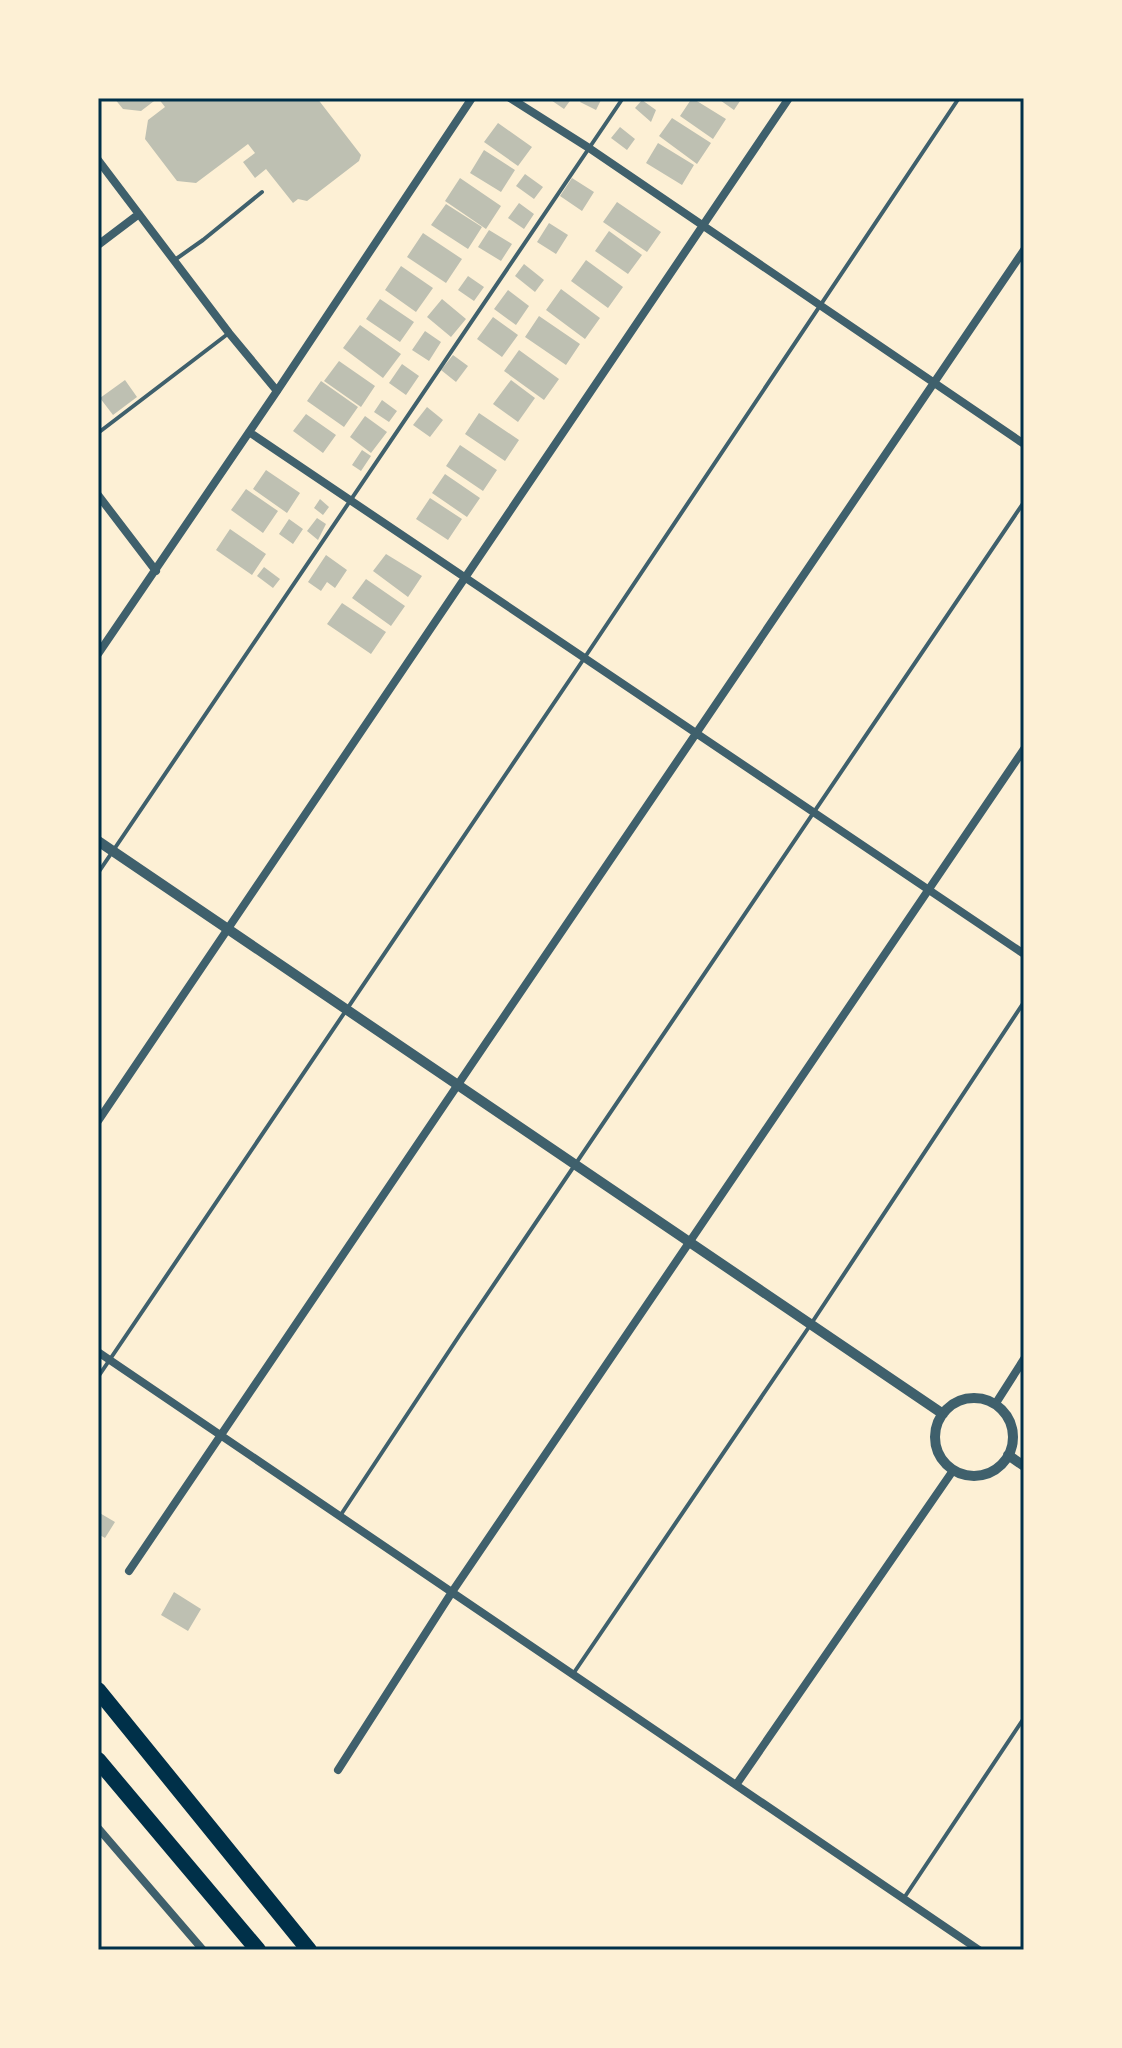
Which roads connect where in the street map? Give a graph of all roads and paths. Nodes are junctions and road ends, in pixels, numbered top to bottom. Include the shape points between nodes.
1 (472, 98) edge
2 (510, 98) edge
3 (623, 98) edge
4 (789, 98) edge
5 (959, 98) edge
6 (589, 148) junction
7 (98, 160) edge
8 (262, 192) dead end
9 (139, 214) junction
10 (703, 226) junction
11 (98, 245) edge
12 (1024, 250) edge
13 (174, 260) junction
14 (819, 305) junction
15 (229, 333) junction
16 (933, 382) junction
17 (277, 391) junction
18 (249, 432) junction
19 (98, 433) edge
20 (1024, 444) edge
21 (98, 495) edge
22 (351, 501) junction
23 (1024, 502) edge
24 (156, 571) junction
25 (464, 576) junction
26 (98, 654) edge
27 (583, 657) junction
28 (694, 733) junction
29 (1024, 749) edge
30 (815, 814) junction
31 (98, 841) edge
32 (113, 851) junction
33 (98, 873) edge
34 (929, 890) junction
35 (227, 929) junction
36 (1024, 954) edge
37 (1024, 1002) edge
38 (347, 1010) junction
39 (459, 1086) junction
40 (98, 1121) edge
41 (576, 1165) junction
42 (689, 1242) junction
43 (811, 1324) junction
44 (98, 1352) edge
45 (1024, 1359) edge
46 (110, 1360) junction
47 (98, 1377) edge
48 (996, 1403) junction
49 (943, 1414) junction
50 (221, 1436) junction
51 (1008, 1455) junction
52 (1024, 1466) edge
53 (952, 1472) junction
54 (340, 1516) junction
55 (129, 1571) dead end
56 (452, 1592) junction
57 (573, 1674) junction
58 (98, 1690) edge
59 (1024, 1718) edge
60 (98, 1760) edge
61 (338, 1770) dead end
62 (736, 1785) junction
63 (98, 1828) edge
64 (903, 1900) junction
65 (203, 1950) edge
66 (258, 1950) edge
67 (309, 1950) edge
68 (979, 1950) edge

1 - 17 street
2 - 6 street
3 - 6 lane
4 - 10 street
5 - 14 lane
6 - 10 street
6 - 22 lane
7 - 9 street
8 - 13 lane
9 - 11 street
9 - 13 street
10 - 14 street
10 - 25 street
12 - 16 street
13 - 15 street
14 - 16 street
14 - 27 lane
15 - 17 street
15 - 19 lane
16 - 20 street
16 - 28 street
17 - 18 street
18 - 22 street
18 - 24 street
21 - 24 street
22 - 25 street
22 - 32 lane
23 - 30 lane
24 - 26 street
25 - 27 street
25 - 35 street
27 - 28 street
27 - 38 lane
28 - 30 street
28 - 39 street
29 - 34 street
30 - 34 street
30 - 41 lane
31 - 32 street
32 - 33 lane
32 - 35 street
34 - 36 street
34 - 42 street
35 - 38 street
35 - 40 street
37 - 43 lane
38 - 39 street
38 - 46 lane
39 - 41 street
39 - 50 street
41 - 42 street
41 - 54 lane
42 - 43 street
42 - 56 street
43 - 49 street
43 - 57 lane
44 - 46 street
45 - 48 street
46 - 47 lane
46 - 50 street
48 - 49 street via 967,1398
48 - 51 street via 1013,1434
49 - 53 street via 936,1444
50 - 54 street
50 - 55 street
51 - 52 street
51 - 53 street via 988,1473
53 - 62 street
54 - 56 street
56 - 57 street
56 - 61 street
57 - 62 street
58 - 67 highway
59 - 64 lane
60 - 66 highway
62 - 64 street
63 - 65 street
64 - 68 street

